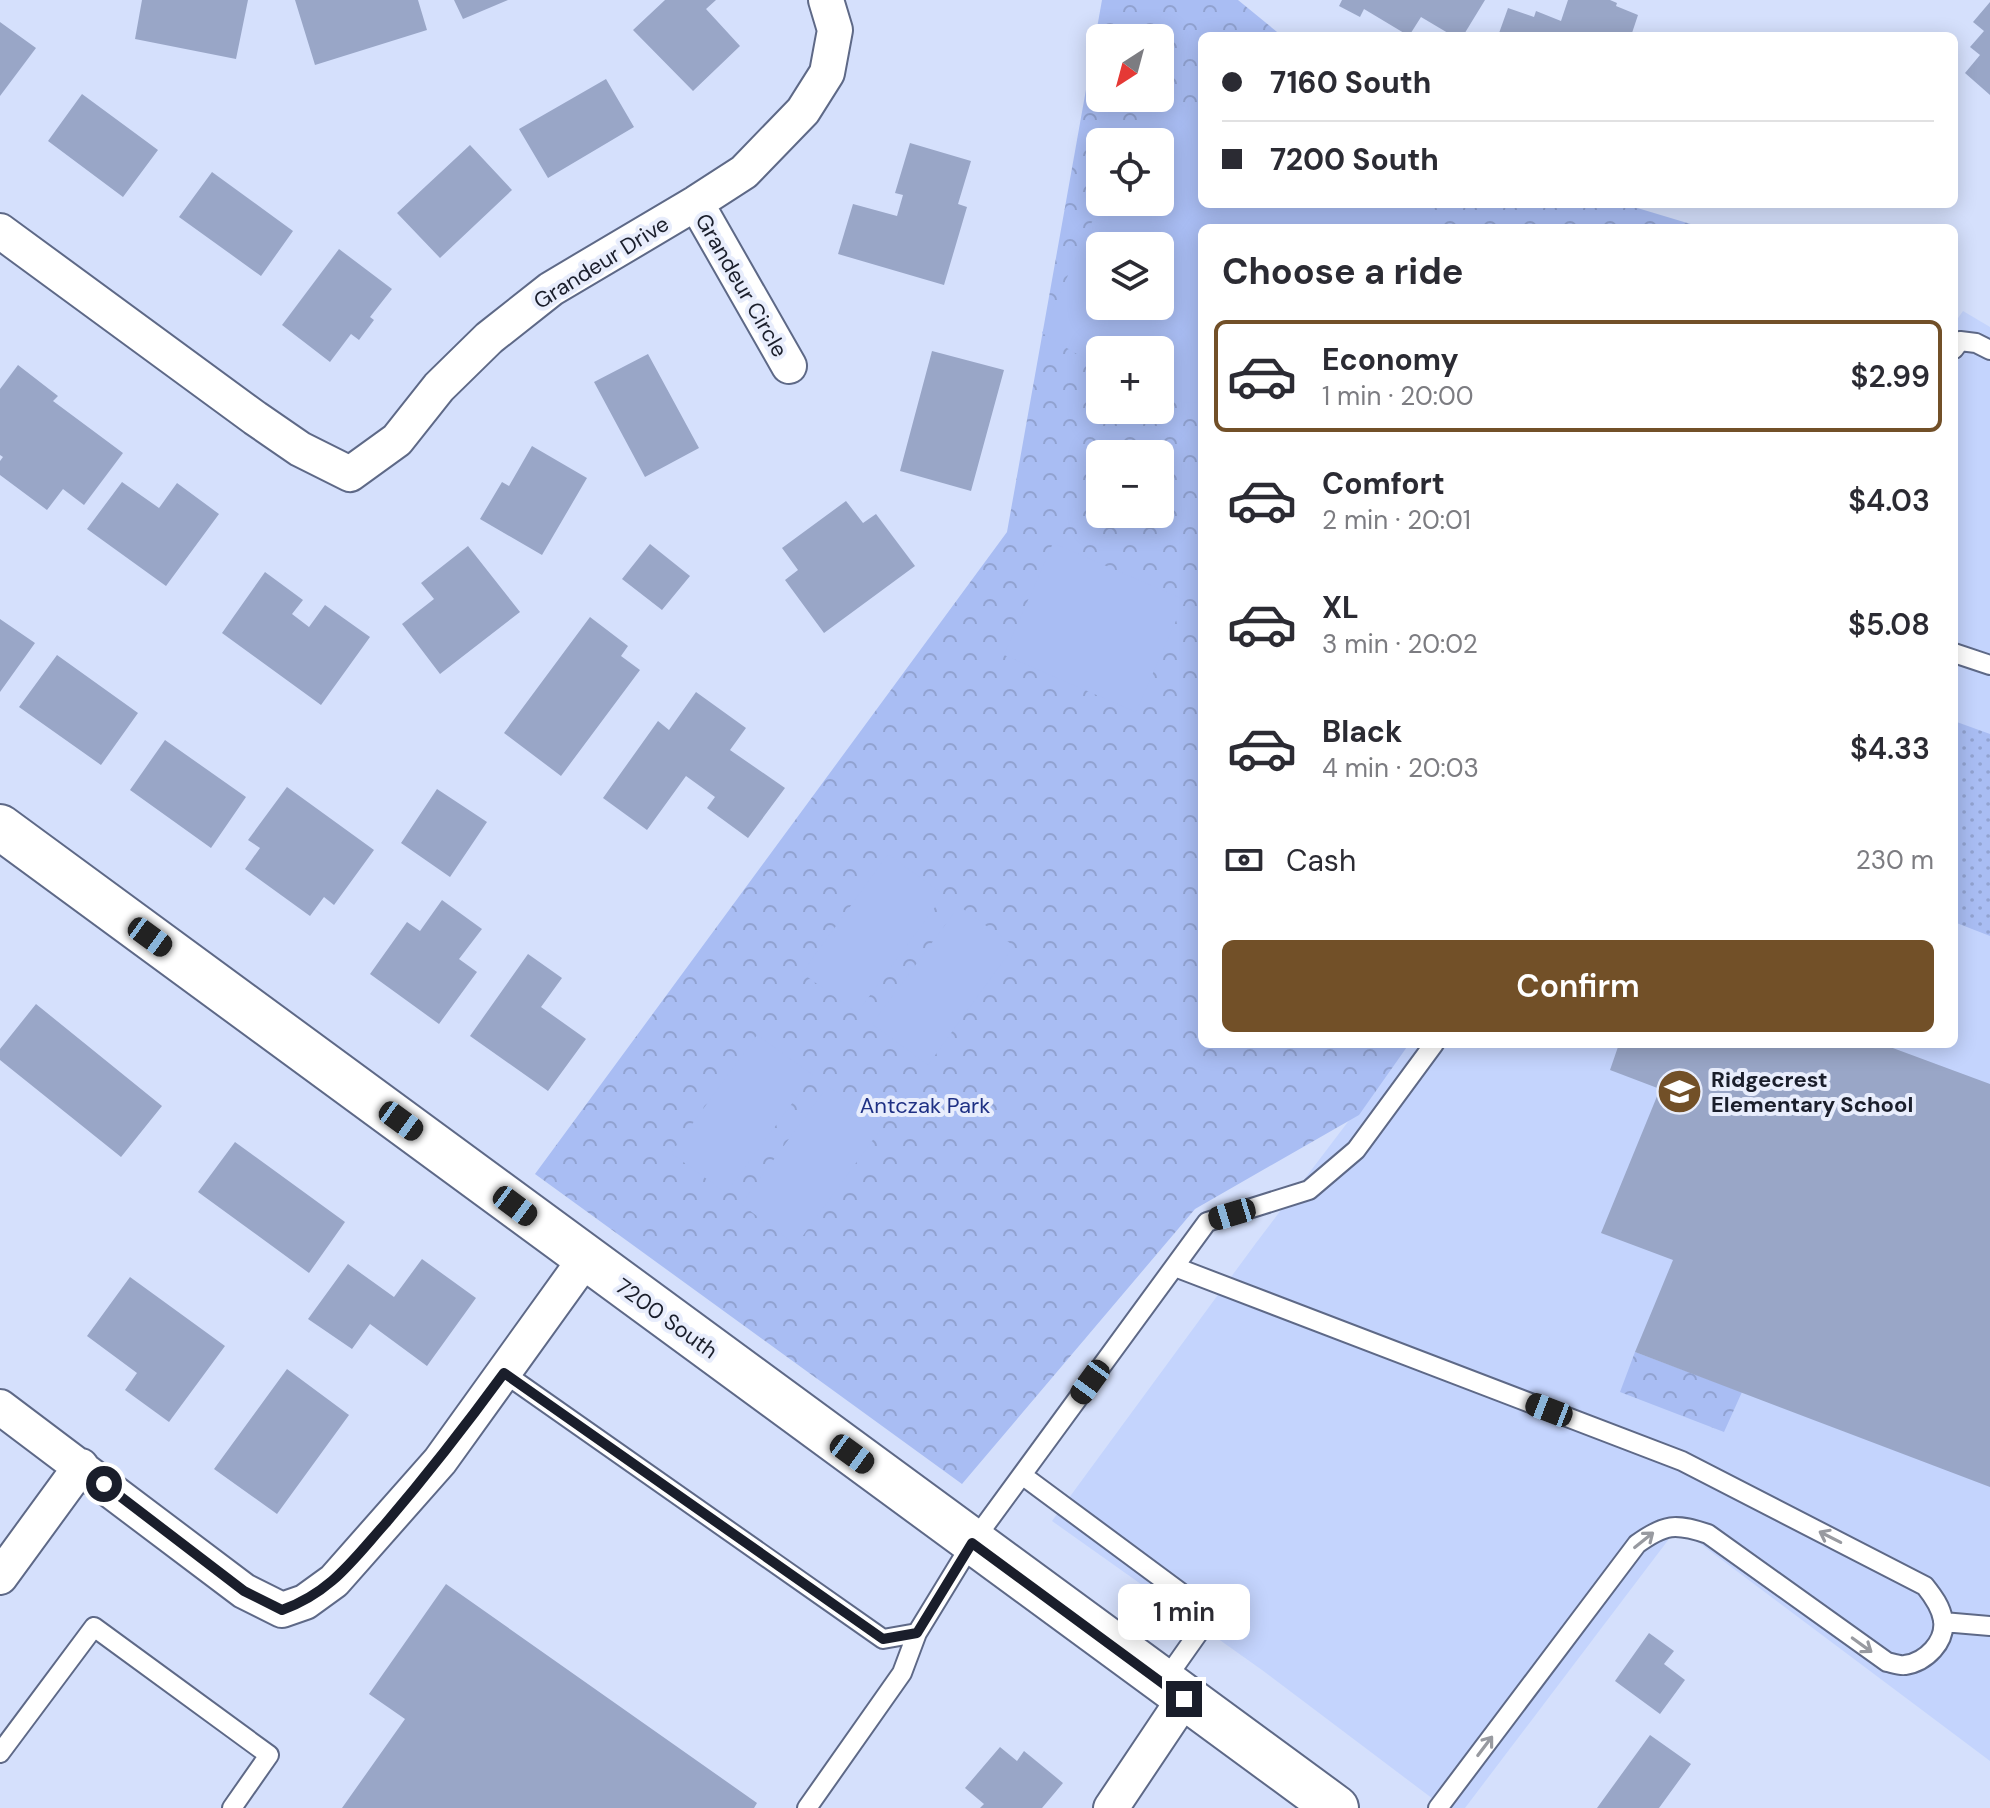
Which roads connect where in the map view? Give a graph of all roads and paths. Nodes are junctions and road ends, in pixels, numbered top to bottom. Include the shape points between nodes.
1 (826, 0) edge
2 (696, 203) junction
3 (0, 231) edge
4 (1958, 344) edge
5 (1990, 350) edge
6 (789, 366) dead end
7 (1958, 654) edge
8 (1990, 665) edge
9 (0, 827) edge
10 (1431, 1048) edge
11 (586, 1258) junction
12 (1175, 1267) junction
13 (504, 1373) junction
14 (0, 1407) edge
15 (81, 1466) junction
16 (1022, 1475) junction
17 (972, 1543) junction
18 (0, 1577) edge
19 (1943, 1622) junction
20 (1990, 1626) edge
21 (917, 1633) junction
22 (1174, 1691) junction
23 (6, 1731) edge
24 (0, 1753) edge
25 (232, 1808) edge
26 (807, 1808) edge
27 (1111, 1808) edge
28 (1336, 1808) edge
29 (1438, 1808) edge

1 - 2 street, Grandeur Drive via 835,30 827,73 803,111 744,172
2 - 3 street, Grandeur Drive via 539,298 439,387 397,440 350,474 266,426
2 - 6 street, Grandeur Circle
4 - 5 lane via 1976,343
7 - 8 lane
9 - 11 street, 7200 South
10 - 12 lane via 1356,1150 1309,1190 1207,1222
11 - 13 street
11 - 17 street, 7200 South
12 - 16 lane
19 -> 12 lane via 1925,1586 1682,1461
13 - 15 street via 440,1461 334,1581 305,1602 282,1610 244,1591
13 - 21 lane via 883,1639
14 - 15 street
15 - 18 street
16 - 17 lane
16 - 22 lane via 1211,1615
17 - 21 lane
17 - 22 street, 7200 South
19 - 20 lane
29 -> 19 lane via 1637,1544 1659,1529 1682,1525 1708,1534 1887,1662 1904,1666 1923,1659 1940,1642
21 - 26 lane via 902,1673
22 - 27 street
22 - 28 street, 7200 South
23 - 24 lane
23 - 25 lane via 94,1627 269,1755

